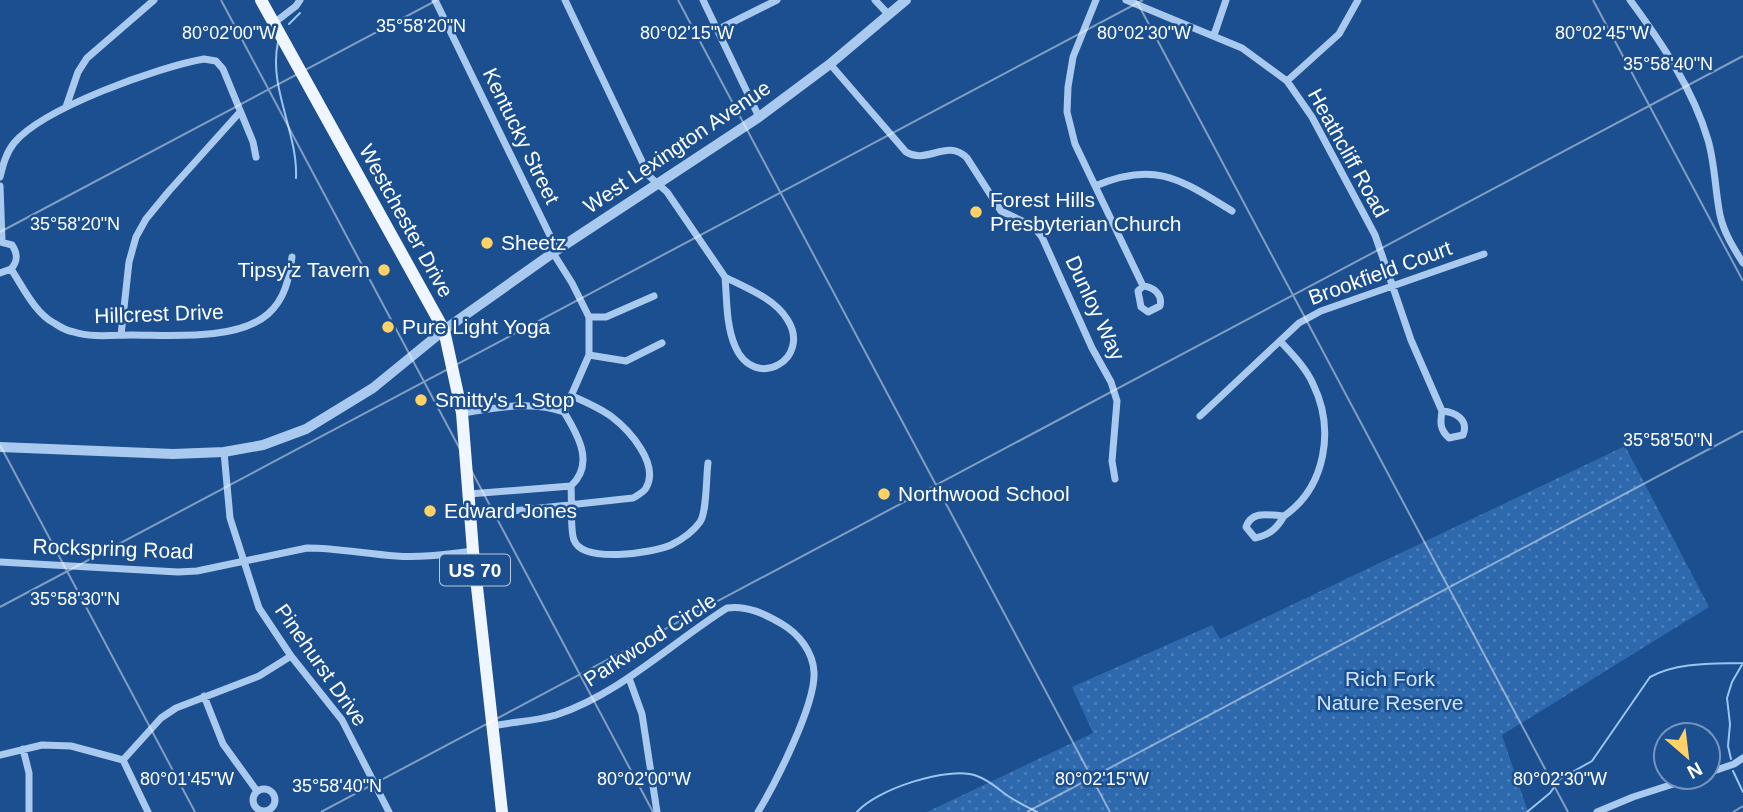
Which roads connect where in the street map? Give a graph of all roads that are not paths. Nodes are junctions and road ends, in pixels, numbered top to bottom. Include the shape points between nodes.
1 (154, 0) edge
2 (261, 0) edge
3 (300, 0) edge
4 (435, 0) edge
5 (565, 0) edge
6 (703, 0) edge
7 (777, 0) edge
8 (875, 0) edge
9 (905, 0) edge
10 (1096, 0) edge
11 (1126, 0) edge
12 (1226, 0) edge
13 (1358, 0) edge
14 (1630, 0) edge
15 (889, 15) junction
16 (274, 23) junction
17 (717, 30) junction
18 (1214, 35) junction
19 (830, 64) junction
20 (1287, 81) junction
21 (66, 107) junction
22 (240, 113) junction
23 (759, 117) junction
24 (256, 157) dead end
25 (2, 160) edge
26 (0, 177) edge
27 (658, 184) junction
28 (0, 186) edge
29 (1095, 186) junction
30 (1232, 211) dead end
31 (1, 242) edge
32 (555, 251) junction
33 (1484, 254) dead end
34 (292, 257) dead end
35 (1743, 263) edge
36 (11, 269) junction
37 (0, 272) edge
38 (725, 277) junction
39 (1143, 285) dead end
40 (1393, 286) junction
41 (654, 296) dead end
42 (589, 317) junction
43 (444, 330) junction
44 (121, 335) junction
45 (1280, 341) junction
46 (662, 343) dead end
47 (589, 355) junction
48 (572, 396) junction
49 (1442, 411) dead end
50 (564, 412) junction
51 (462, 413) junction
52 (1200, 416) dead end
53 (0, 447) edge
54 (224, 452) junction
55 (708, 463) dead end
56 (1115, 480) dead end
57 (570, 486) junction
58 (469, 494) junction
59 (573, 504) junction
60 (504, 512) dead end
61 (1284, 516) junction
62 (473, 551) junction
63 (244, 560) junction
64 (0, 562) edge
65 (291, 656) junction
66 (629, 678) junction
67 (204, 696) junction
68 (492, 726) junction
69 (23, 749) junction
70 (0, 755) edge
71 (123, 760) junction
72 (1742, 761) edge
73 (1722, 768) edge
74 (257, 791) dead end
75 (1652, 791) edge
76 (29, 812) edge
77 (148, 812) edge
78 (389, 812) edge
79 (502, 812) edge
80 (657, 812) edge
81 (758, 812) edge
82 (1597, 812) edge

1 - 21 street via 87,58
2 - 16 main road, Westchester Drive / US 70
3 - 16 street
4 - 32 street, Kentucky Street
5 - 27 street via 649,176
6 - 17 street
7 - 17 street
8 - 15 street
9 - 15 street, West Lexington Avenue
10 - 29 street via 1073,57 1068,100 1075,144
11 - 18 street, Heathcliff Road
12 - 18 street
13 - 20 street via 1339,34
14 - 35 street via 1665,49 1698,114 1708,141 1723,225
15 - 19 street, West Lexington Avenue
16 - 43 main road, Westchester Drive / US 70
17 - 23 street
18 - 20 street, Heathcliff Road via 1242,48
19 - 23 street, West Lexington Avenue
19 - 56 street, Dunloy Way via 906,152 918,157 948,149 960,152 1001,211 1030,225 1042,237 1115,392
20 - 40 street, Heathcliff Road via 1312,117 1375,235
21 - 22 street via 204,59 216,61 223,69
21 - 25 street via 16,141
22 - 24 street
22 - 44 street via 169,191 136,237
23 - 27 street, West Lexington Avenue
25 - 26 street
27 - 32 street, West Lexington Avenue
27 - 38 street
28 - 31 street
29 - 30 street via 1137,174 1173,177
29 - 39 street
31 - 36 street via 15,250 17,260
32 - 42 street, Kentucky Street
32 - 43 street, West Lexington Avenue
33 - 40 street, Brookfield Court
34 - 44 street, Hillcrest Drive via 279,303 255,323 207,334
36 - 37 street
36 - 44 street, Hillcrest Drive via 51,322 74,333
38 - 38 street via 736,347 745,361 759,370 773,368 792,350 794,337 788,320 767,299
40 - 45 street, Brookfield Court via 1321,311
40 - 49 street, Heathcliff Road
41 - 42 street via 606,317
42 - 47 street
43 - 51 main road, Westchester Drive / US 70
43 - 54 street, West Lexington Avenue via 373,388 306,429 263,445
45 - 52 street, Brookfield Court
45 - 61 street via 1312,382 1323,408 1325,435 1313,485 1303,501
46 - 47 street via 626,361
47 - 48 street
48 - 50 street
48 - 59 street via 604,411 626,430 650,473 646,490 634,498
50 - 51 street via 533,405
50 - 57 street via 579,437 582,454 582,467
51 - 58 main road, Westchester Drive / US 70
53 - 54 street, West Lexington Avenue via 148,454
54 - 63 street, Pinehurst Drive via 230,518
55 - 59 street via 703,518 689,535 643,554 579,549 573,539
57 - 58 street
57 - 59 street
58 - 62 main road, Westchester Drive / US 70
59 - 60 street
61 - 61 street via 1259,514 1246,527 1255,538 1262,536
62 - 63 street, Rockspring Road via 397,556 307,548
62 - 68 main road, Westchester Drive / US 70
63 - 64 street, Rockspring Road via 178,572
63 - 65 street, Pinehurst Drive via 259,608
65 - 67 street via 259,676
65 - 78 street, Pinehurst Drive via 342,720
66 - 68 street, Parkwood Circle via 554,715
66 - 80 street via 642,714
66 - 81 street, Parkwood Circle via 727,608 739,606 766,615 800,639 813,663 813,685 782,769
67 - 71 street via 160,718
67 - 74 street via 223,744
68 - 79 main road, Westchester Drive / US 70
69 - 70 street
69 - 71 street via 71,746
69 - 76 street via 29,773
71 - 77 street
72 - 73 street
75 - 82 street

